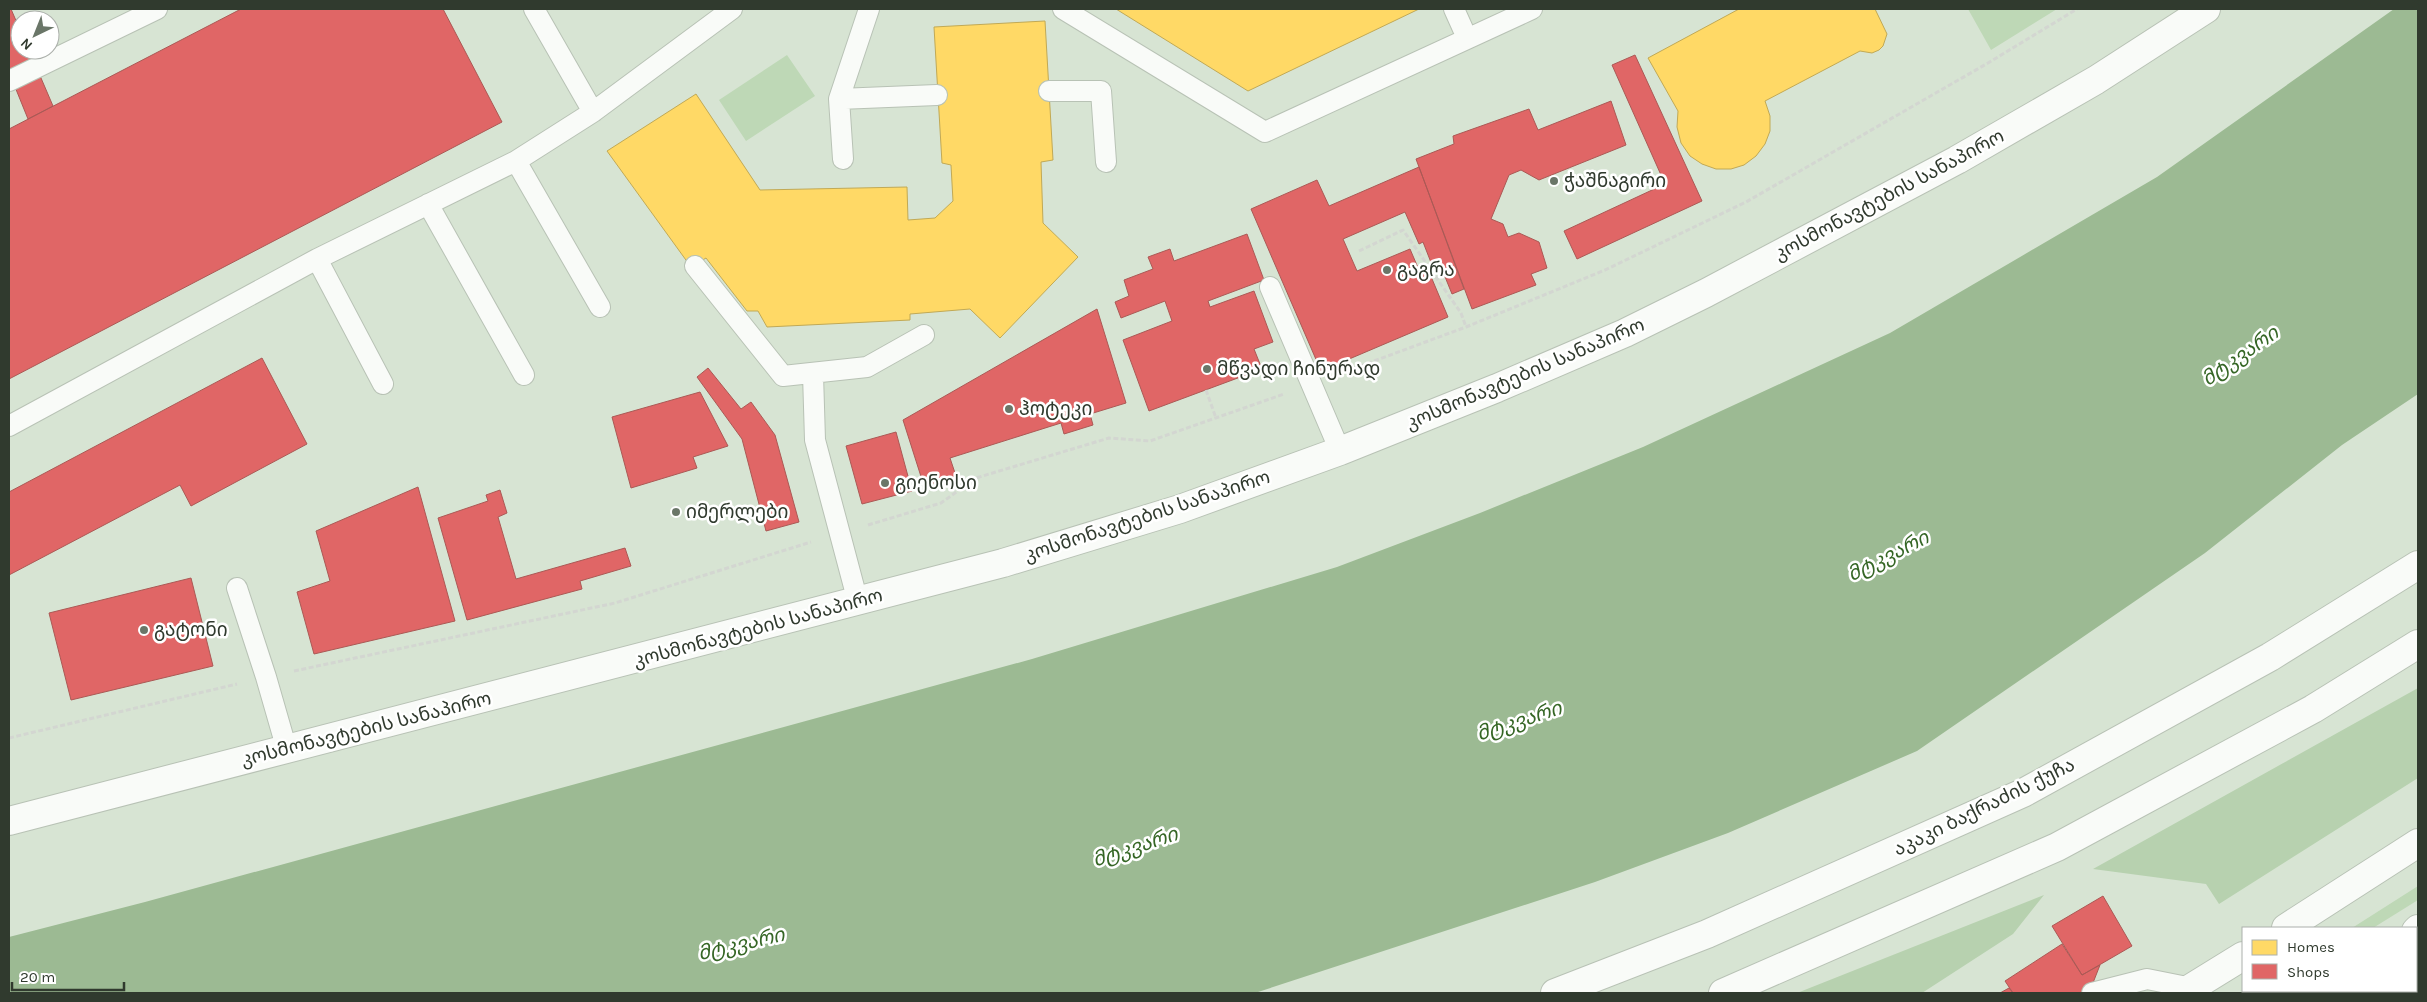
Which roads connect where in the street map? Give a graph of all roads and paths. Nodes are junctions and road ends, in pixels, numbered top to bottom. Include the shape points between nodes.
1 (157, 9) edge
2 (534, 9) edge
3 (732, 9) edge
4 (869, 9) edge
5 (1063, 9) edge
6 (1454, 9) edge
7 (1532, 9) edge
8 (2077, 9) edge
9 (2206, 9) edge
10 (1467, 38) junction
11 (9, 81) edge
12 (1050, 91) dead end
13 (938, 95) dead end
14 (839, 99) junction
15 (593, 112) junction
16 (843, 159) dead end
17 (516, 161) junction
18 (1106, 162) dead end
19 (428, 204) junction
20 (1359, 251) dead end
21 (317, 259) junction
22 (695, 266) dead end
23 (1270, 287) dead end
24 (600, 306) dead end
25 (1466, 327) junction
26 (924, 335) dead end
27 (813, 374) junction
28 (524, 375) dead end
29 (383, 384) dead end
30 (1310, 384) junction
31 (1206, 390) dead end
32 (1216, 418) junction
33 (9, 426) edge
34 (1340, 451) junction
35 (840, 533) junction
36 (2418, 564) edge
37 (237, 588) dead end
38 (858, 602) junction
39 (2418, 644) edge
40 (266, 677) junction
41 (9, 738) edge
42 (287, 750) junction
43 (9, 821) edge
44 (2418, 843) edge
45 (2288, 927) edge
46 (2242, 957) edge
47 (2188, 991) edge
48 (1555, 993) edge
49 (1723, 993) edge
50 (2092, 993) edge

1 - 11 lane
2 - 15 lane
3 - 15 lane
4 - 14 lane
5 - 10 lane via 1265,132
6 - 10 lane
7 - 10 lane
8 - 25 path via 1746,202 1605,270
9 - 34 main road, კოსმონავტების სანაპირო via 2096,80 1957,160 1706,294 1626,333
12 - 18 lane via 1101,91
13 - 14 lane
14 - 16 lane
15 - 17 lane
17 - 19 lane
17 - 24 lane
19 - 21 lane
19 - 28 lane
20 - 25 path via 1403,230 1461,312
21 - 29 lane
21 - 33 lane
22 - 27 lane via 783,376
23 - 30 lane
25 - 30 path
26 - 27 lane via 867,367
27 - 35 lane via 815,440
30 - 32 path
30 - 34 lane
31 - 32 path
32 - 35 path via 1150,441 1109,438 1080,446 976,478 941,503
34 - 38 main road, კოსმონავტების სანაპირო via 1180,509 1003,563
35 - 38 lane
35 - 40 path via 615,603
36 - 48 main road, აკაკი ბაქრაძის ქუჩა via 2270,657 2023,793 1707,934
37 - 40 lane
38 - 42 main road, კოსმონავტების სანაპირო
39 - 49 main road via 2313,709 2057,847
40 - 41 path
40 - 42 lane
42 - 43 main road, კოსმონავტების სანაპირო
44 - 45 main road
46 - 47 main road
47 - 50 lane via 2147,979

